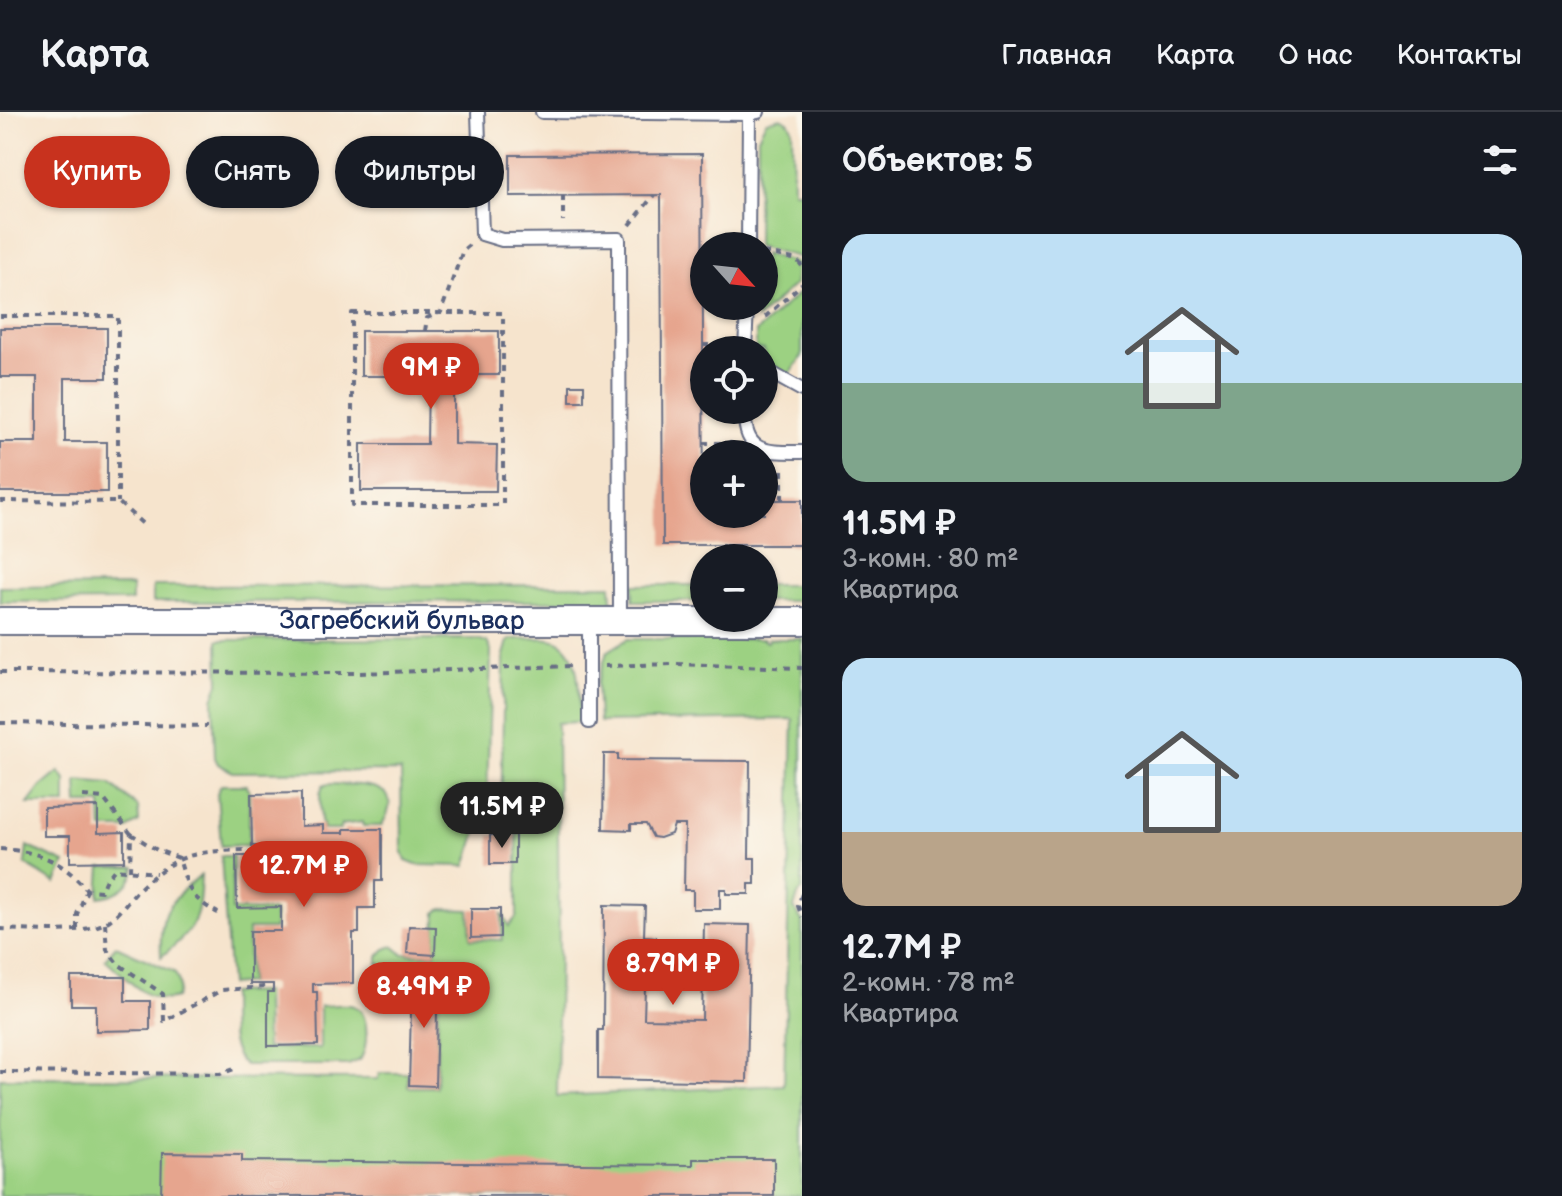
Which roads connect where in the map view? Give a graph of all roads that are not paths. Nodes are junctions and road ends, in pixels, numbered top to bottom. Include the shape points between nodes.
1 (478, 112) edge
2 (542, 112) edge
3 (560, 112) edge
4 (664, 112) edge
5 (754, 113) edge
6 (749, 232) edge
7 (778, 377) edge
8 (802, 390) edge
9 (744, 424) edge
10 (802, 452) edge
11 (0, 621) edge
12 (589, 621) junction
13 (620, 621) junction
14 (802, 621) edge
15 (589, 722) dead end

1 - 13 lane via 482,234 502,240 619,239
2 - 3 lane
3 - 4 lane
4 - 5 lane
5 - 6 lane
7 - 8 lane
9 - 10 lane via 753,443 765,451
11 - 12 street, Загребский бульвар
12 - 13 street, Загребский бульвар
12 - 15 lane
13 - 14 street, Загребский бульвар

